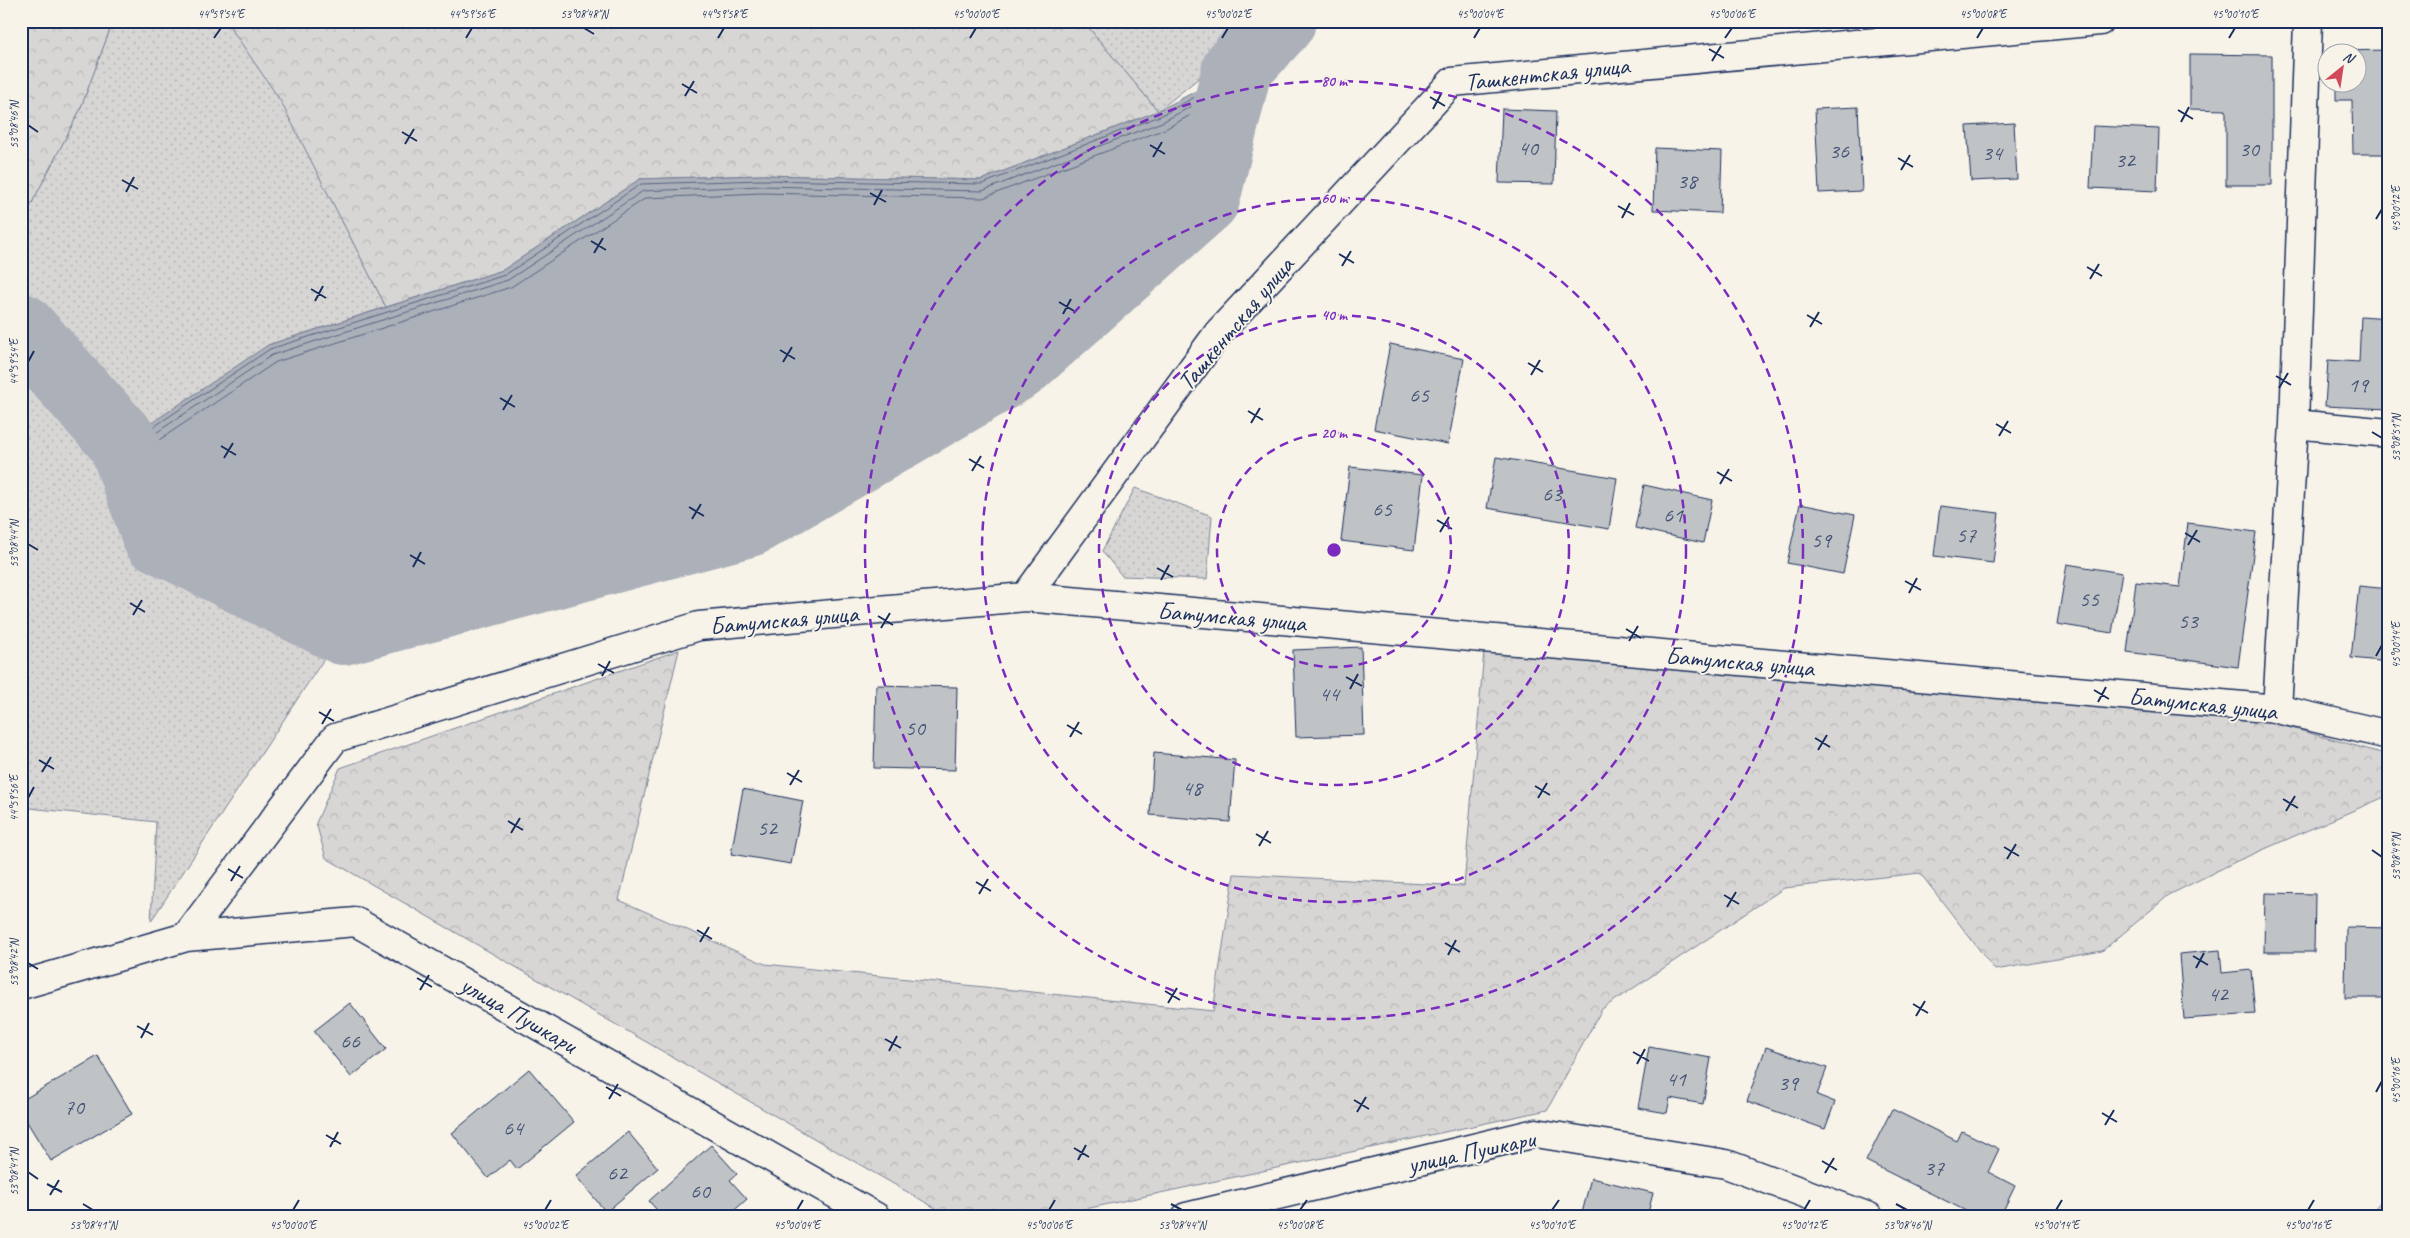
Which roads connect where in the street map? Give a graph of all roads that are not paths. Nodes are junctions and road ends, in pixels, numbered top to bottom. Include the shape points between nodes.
1 (2100, 21) edge
2 (2308, 21) edge
3 (2294, 424) junction
4 (2389, 433) edge
5 (1025, 597) junction
6 (2277, 708) junction
7 (2389, 735) edge
8 (186, 937) junction
9 (21, 985) edge
10 (876, 1217) edge
11 (1186, 1217) edge
12 (1869, 1217) edge

1 - 5 street, Ташкентская улица via 1452,82 1219,332
2 - 3 street
3 - 4 street
3 - 6 street
5 - 6 street, Батумская улица
5 - 8 street, Батумская улица via 699,626 335,738
6 - 7 street, Батумская улица
8 - 9 street, улица Пушкари
8 - 10 street, улица Пушкари via 356,922
11 - 12 street, улица Пушкари via 1536,1133 1726,1164

